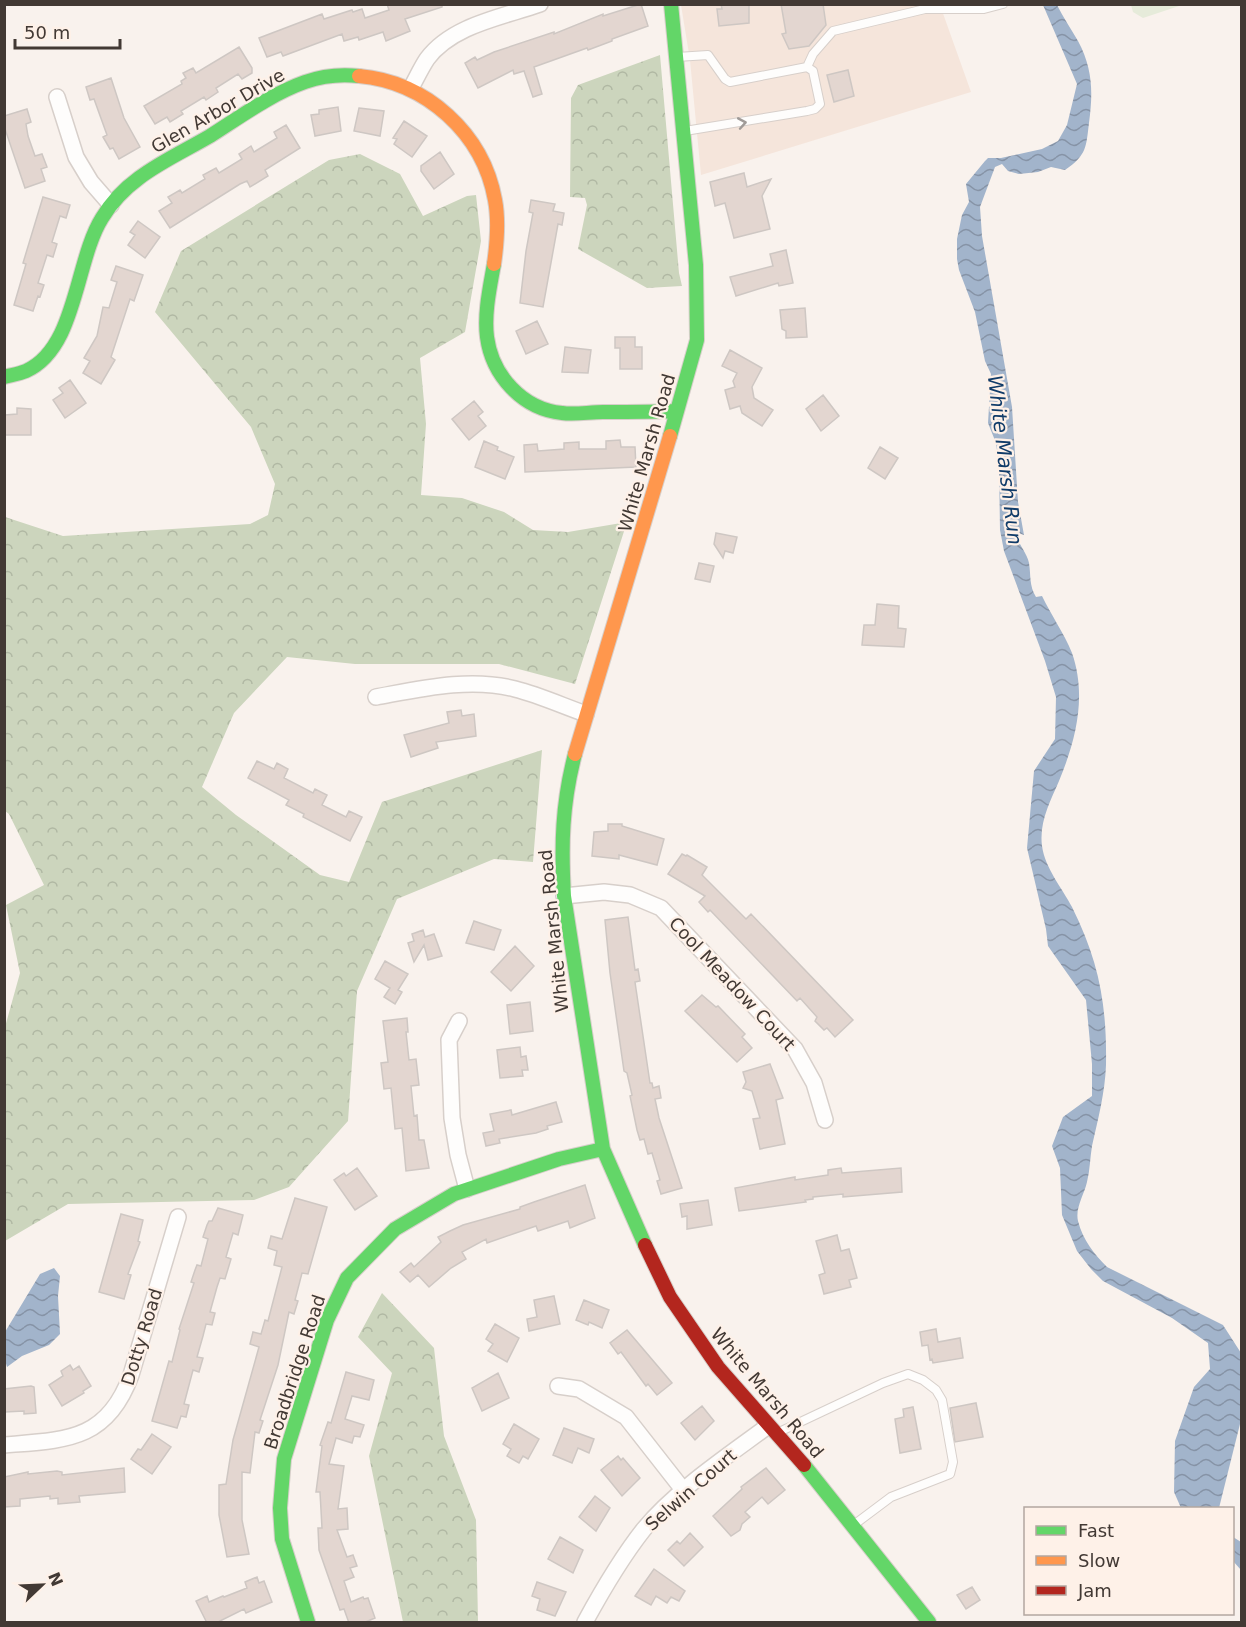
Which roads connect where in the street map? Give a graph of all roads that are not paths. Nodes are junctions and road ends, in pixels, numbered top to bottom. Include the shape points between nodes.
1 (540, 4) edge
2 (671, 4) edge
3 (1003, 4) edge
4 (677, 57) junction
5 (807, 67) junction
6 (411, 88) junction
7 (57, 97) dead end
8 (684, 132) junction
9 (111, 205) junction
10 (4, 377) edge
11 (677, 411) junction
12 (376, 698) dead end
13 (586, 714) junction
14 (564, 896) junction
15 (459, 1021) dead end
16 (825, 1120) dead end
17 (603, 1149) junction
18 (467, 1189) junction
19 (178, 1217) dead end
20 (558, 1386) dead end
21 (772, 1430) junction
22 (4, 1445) edge
23 (684, 1491) junction
24 (853, 1525) junction
25 (308, 1623) edge
26 (585, 1623) edge
27 (928, 1623) edge

1 - 6 street via 451,38 426,60
2 - 4 street, White Marsh Road
3 - 5 lane via 984,9 925,9 834,31
4 - 5 lane via 708,55 730,82
4 - 8 street, White Marsh Road
8 -> 5 lane via 815,109 820,104 813,71
6 - 9 street, Glen Arbor Drive via 359,75 314,79 280,93 140,177
6 - 11 street, Glen Arbor Drive via 446,111 468,136 483,160 493,188 498,233 486,334 490,358 500,376 532,405 556,413
7 - 9 street via 76,157
8 - 11 street, White Marsh Road via 698,308 697,340
9 - 10 street, Glen Arbor Drive via 98,226 63,331 53,349 32,367
11 - 13 street, White Marsh Road
12 - 13 street via 422,688 473,684 514,689
13 - 14 street, White Marsh Road via 563,810
14 - 16 street, Cool Meadow Court via 604,892 630,895 661,908 795,1049 813,1083
14 - 17 street, White Marsh Road
15 - 18 street via 449,1040 452,1118
17 - 18 street, Broadbridge Road
17 - 21 street, White Marsh Road via 670,1297 718,1367
18 - 25 street, Broadbridge Road via 395,1229 347,1278 327,1320 284,1459 280,1508 282,1539
19 - 22 street, Dotty Road via 131,1375 115,1407 82,1434
20 - 23 street via 579,1389 626,1417
21 - 23 street, Selwin Court
21 - 24 street, White Marsh Road
21 - 24 lane via 908,1374 936,1390 942,1400 953,1462 950,1474 891,1497
23 - 26 street, Selwin Court via 646,1527 611,1574
24 - 27 street, White Marsh Road

